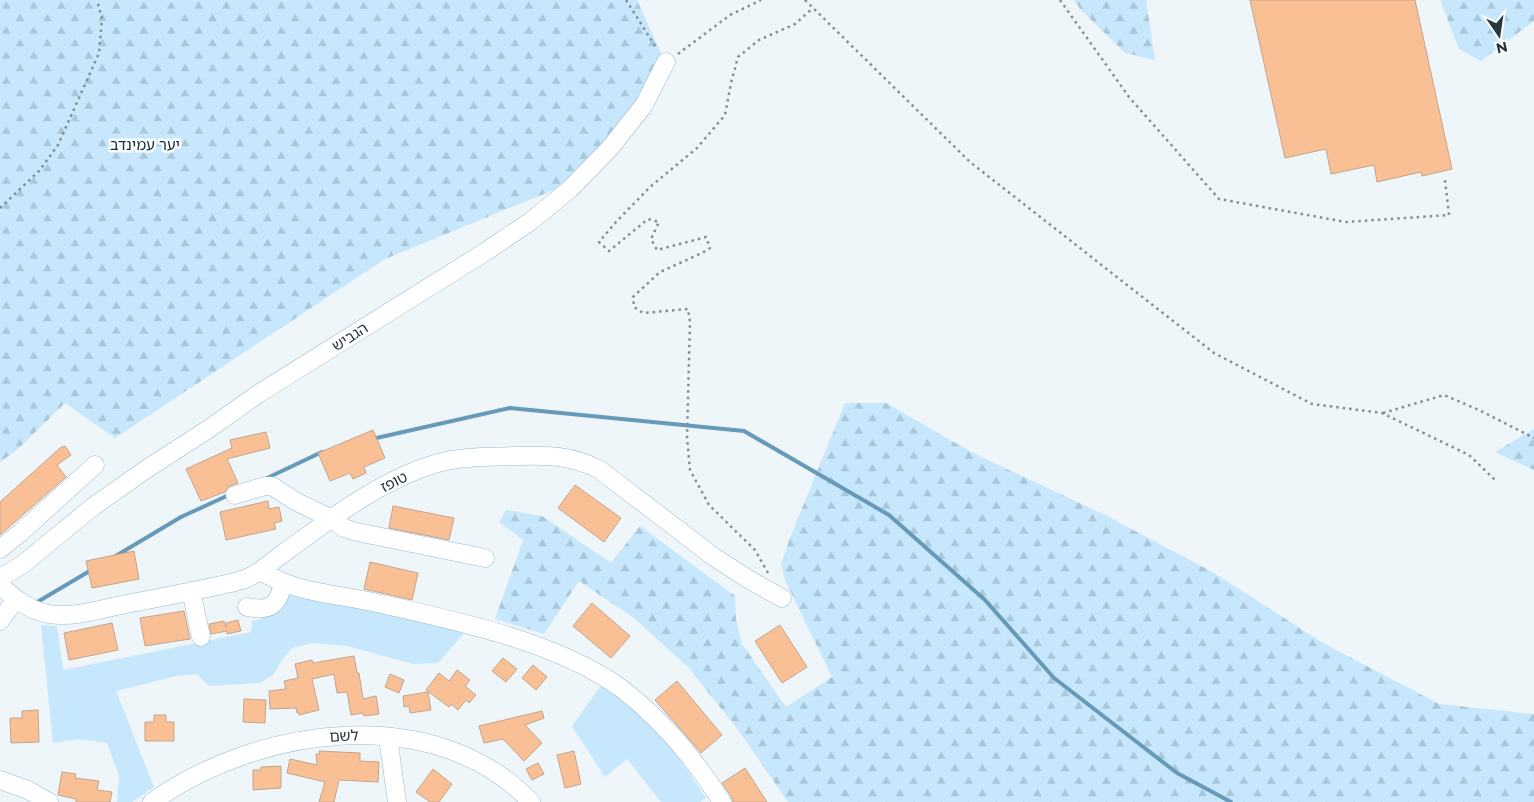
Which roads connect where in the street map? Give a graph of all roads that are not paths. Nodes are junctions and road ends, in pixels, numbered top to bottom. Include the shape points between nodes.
1 (666, 62) road end
2 (95, 465) dead end
3 (235, 495) dead end
4 (332, 519) junction
5 (0, 549) edge
6 (485, 558) dead end
7 (260, 571) junction
8 (0, 578) edge
9 (283, 582) junction
10 (0, 585) edge
11 (191, 591) junction
12 (782, 598) dead end
13 (16, 599) junction
14 (246, 607) dead end
15 (0, 621) edge
16 (201, 637) dead end
17 (388, 737) junction
18 (0, 780) edge
19 (50, 802) edge
20 (152, 802) edge
21 (397, 802) edge
22 (531, 802) edge
23 (722, 802) edge

1 - 8 street, הגביש via 644,105 610,148 570,189 531,221 258,394 145,470
2 - 5 street
3 - 4 street via 272,486
4 - 6 street via 357,532
4 - 7 street, טופז
4 - 12 street, טופז via 395,480 446,461 487,456 569,458 607,474 714,557
7 - 9 street
7 - 11 street, טופז via 238,581
9 - 14 street via 277,602 263,609
9 - 23 street via 462,623 526,642 574,661 621,689 659,722 692,759
10 - 13 street, טופז
11 - 13 street, טופז via 72,614 40,612
11 - 16 street
13 - 15 street
17 - 20 street, לשם via 333,736 260,749 205,770
17 - 21 street
17 - 22 street, לשם via 437,746 470,758 500,775
18 - 19 street via 19,785

